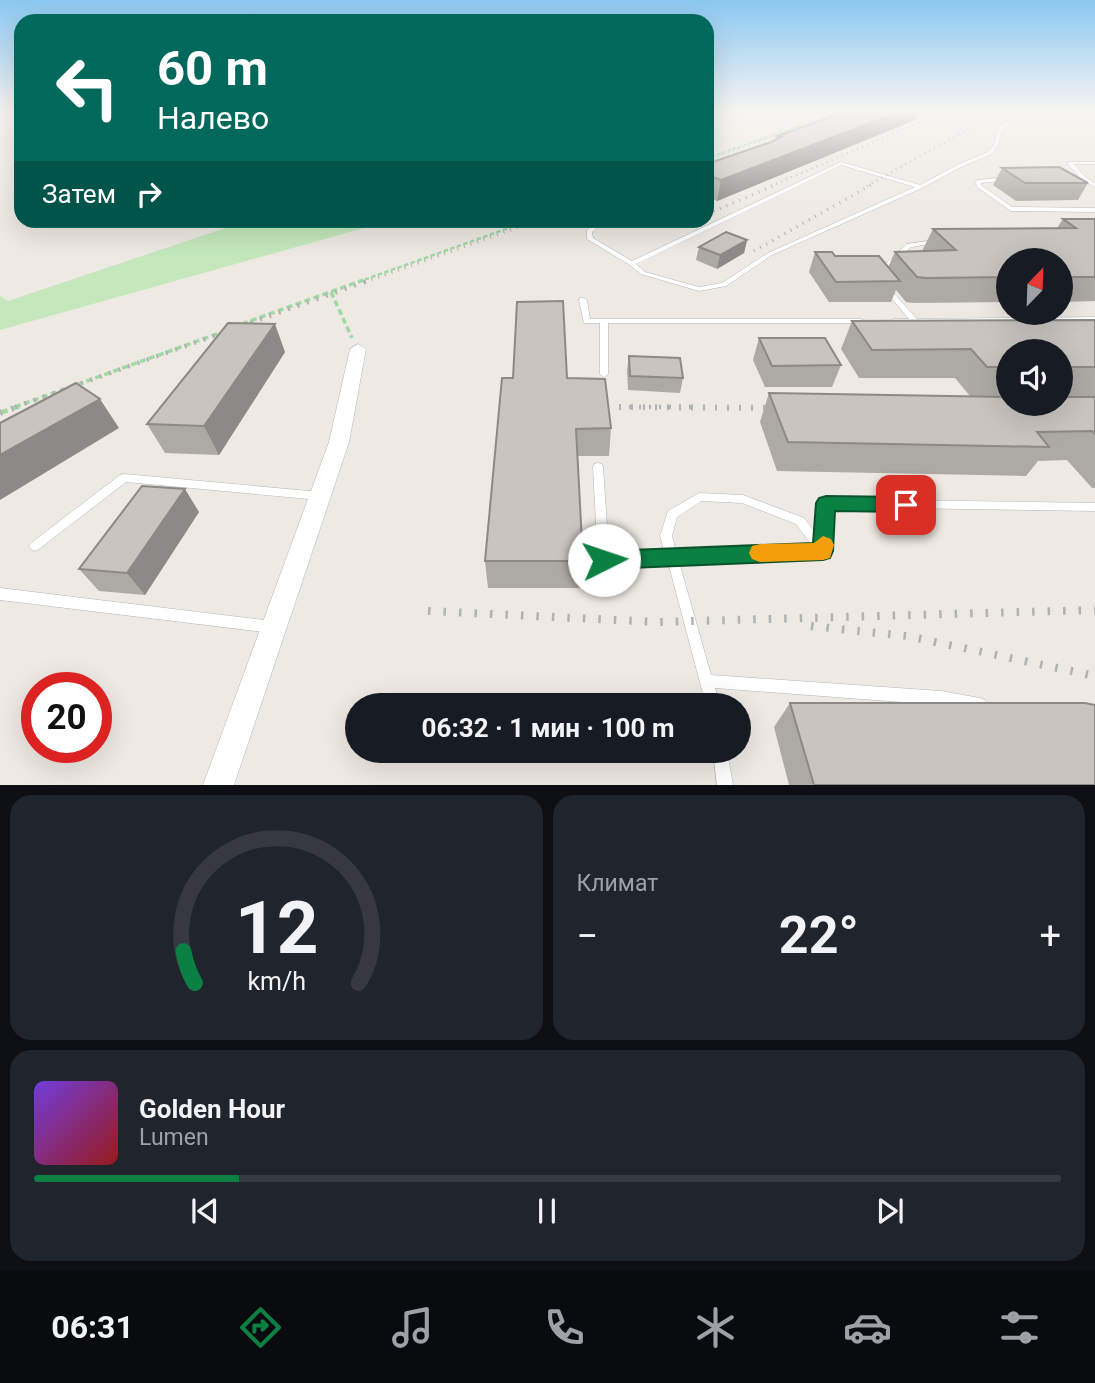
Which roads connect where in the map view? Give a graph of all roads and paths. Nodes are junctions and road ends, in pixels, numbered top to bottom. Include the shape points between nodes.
1 (734, 149) edge
2 (993, 149) edge
3 (714, 156) edge
4 (1095, 163) edge
5 (1070, 178) edge
6 (1083, 178) junction
7 (1017, 179) edge
8 (1095, 185) edge
9 (920, 187) junction
10 (1095, 210) edge
11 (714, 224) edge
12 (509, 228) edge
13 (593, 228) edge
14 (706, 228) edge
15 (942, 242) edge
16 (632, 264) junction
17 (331, 292) junction
18 (583, 300) dead end
19 (1095, 319) edge
20 (604, 321) junction
21 (875, 321) edge
22 (888, 321) edge
23 (915, 321) junction
24 (242, 324) edge
25 (229, 329) edge
26 (358, 349) joint
27 (604, 374) dead end
28 (0, 412) edge
29 (598, 467) dead end
30 (320, 496) junction
31 (1095, 507) edge
32 (35, 546) dead end
33 (823, 551) junction
34 (670, 555) junction
35 (0, 594) edge
36 (274, 627) junction
37 (706, 681) junction
38 (710, 693) edge
39 (992, 707) edge
40 (722, 763) edge
41 (218, 785) edge
42 (725, 785) edge

1 - 3 path
2 - 9 lane
4 - 6 lane via 1070,163
5 - 6 lane
6 - 8 lane
7 - 10 lane via 978,182 1011,209
9 - 11 lane via 841,163
9 - 16 lane via 770,254 724,285 699,289 643,273
12 - 17 path
13 - 16 lane via 590,239
14 - 16 lane
15 - 23 lane via 909,244 877,276
17 - 24 path
17 - 26 path
18 - 20 lane via 587,321
19 - 23 lane
20 - 21 lane
20 - 27 lane
22 - 23 lane
25 - 28 path
26 - 30 street via 339,442
29 - 34 lane via 604,560
30 - 32 lane via 124,478
30 - 36 street
31 - 33 lane via 826,503
33 - 34 lane
33 - 34 lane via 800,521 743,499 699,497 673,514 666,536
34 - 37 lane
35 - 36 lane
36 - 41 street
37 - 38 lane
37 - 39 lane via 941,698
40 - 42 lane

